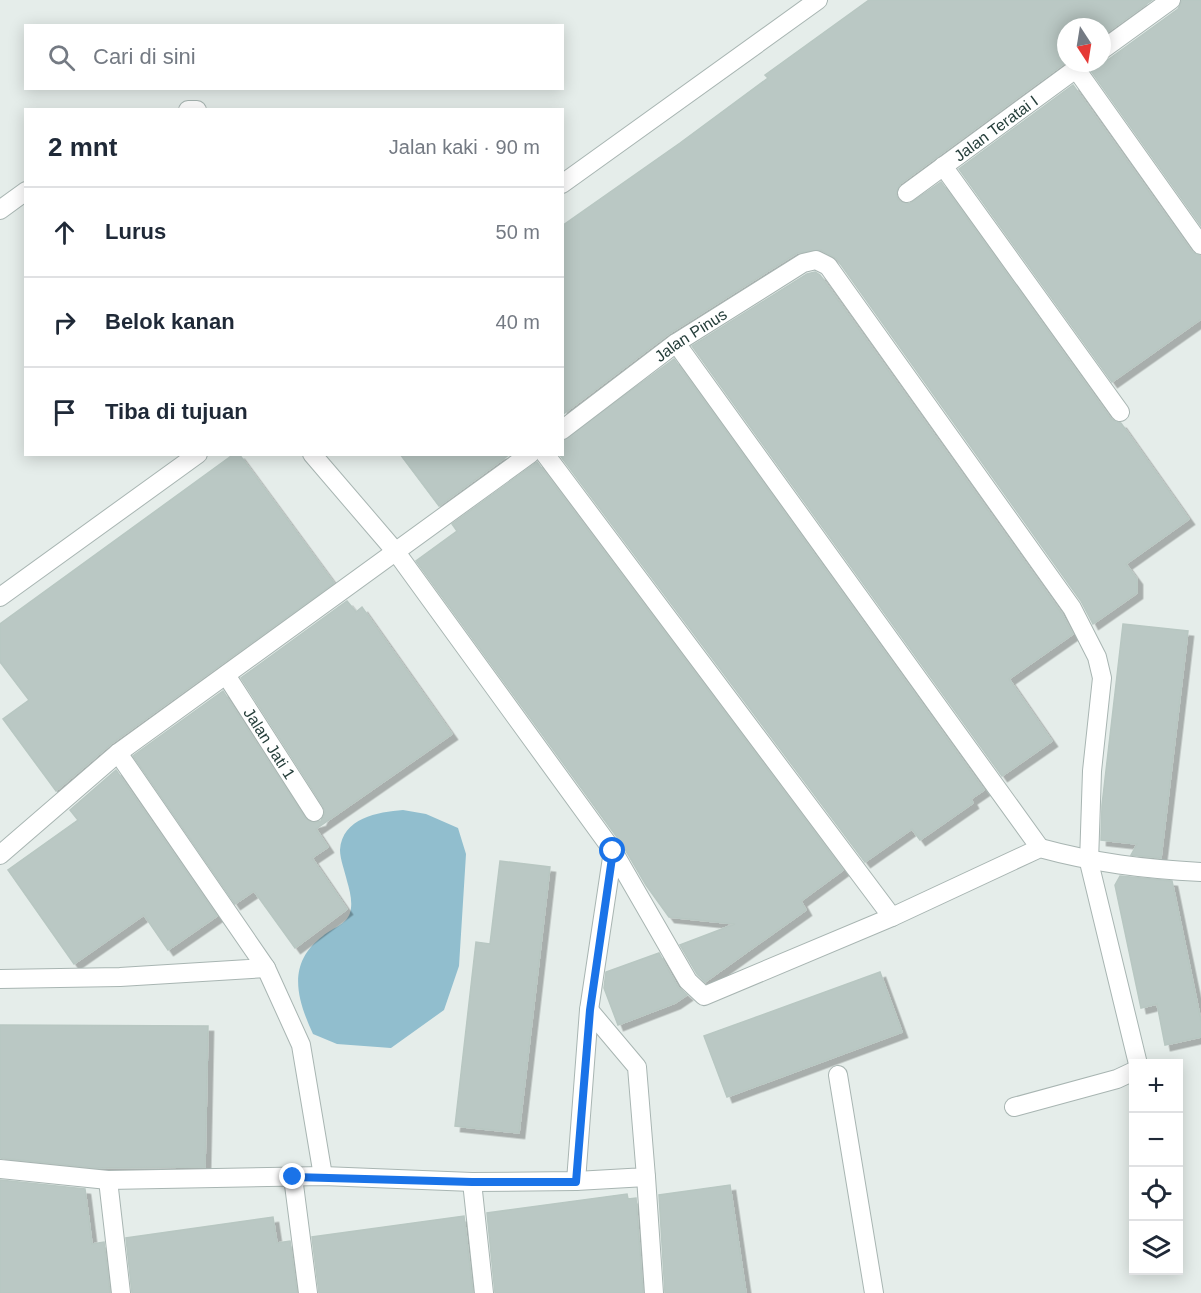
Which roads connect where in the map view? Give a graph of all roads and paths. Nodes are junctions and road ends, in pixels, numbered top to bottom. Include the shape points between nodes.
1 (818, 0) edge
2 (1171, 0) edge
3 (1111, 43) edge
4 (1072, 72) edge
5 (1084, 72) edge
6 (943, 166) junction
7 (564, 183) edge
8 (24, 192) edge
9 (907, 193) dead end
10 (0, 210) edge
11 (1201, 245) edge
12 (676, 344) junction
13 (1120, 411) dead end
14 (564, 428) edge
15 (195, 456) edge
16 (314, 456) edge
17 (527, 456) edge
18 (546, 456) edge
19 (396, 552) junction
20 (0, 597) edge
21 (226, 675) junction
22 (118, 753) junction
23 (314, 812) dead end
24 (1040, 848) junction
25 (613, 851) junction
26 (0, 855) edge
27 (1089, 862) junction
28 (1201, 872) edge
29 (892, 917) junction
30 (266, 968) junction
31 (0, 979) edge
32 (590, 1010) junction
33 (1137, 1059) edge
34 (1129, 1073) edge
35 (838, 1074) dead end
36 (1014, 1107) dead end
37 (0, 1169) edge
38 (323, 1176) junction
39 (293, 1177) junction
40 (646, 1177) junction
41 (108, 1180) junction
42 (472, 1182) junction
43 (576, 1182) junction
44 (121, 1293) edge
45 (308, 1293) edge
46 (484, 1293) edge
47 (654, 1293) edge
48 (874, 1293) edge

1 - 7 street
2 - 3 street
4 - 6 street, Jalan Teratai I
5 - 11 street
6 - 9 street, Jalan Teratai I
6 - 13 street
8 - 10 street
12 - 14 street, Jalan Pinus
12 - 24 street
12 - 27 street, Jalan Pinus via 803,263 816,260 828,266 1072,608 1097,657 1102,678 1093,762
15 - 20 street
16 - 19 street
17 - 19 street
18 - 29 street
19 - 21 street
19 - 25 street
21 - 22 street
21 - 23 street, Jalan Jati 1
22 - 26 street
22 - 30 street
24 - 27 street
24 - 29 street
25 - 29 street via 688,981 704,996
25 - 32 street
27 - 28 street
27 - 33 street
30 - 31 street
30 - 38 street via 301,1045
32 - 40 street via 637,1067
32 - 43 street
34 - 36 street
35 - 48 street
37 - 41 street
38 - 39 street
38 - 42 street
39 - 41 street
39 - 45 street
40 - 43 street
40 - 47 street
41 - 44 street
42 - 43 street
42 - 46 street

